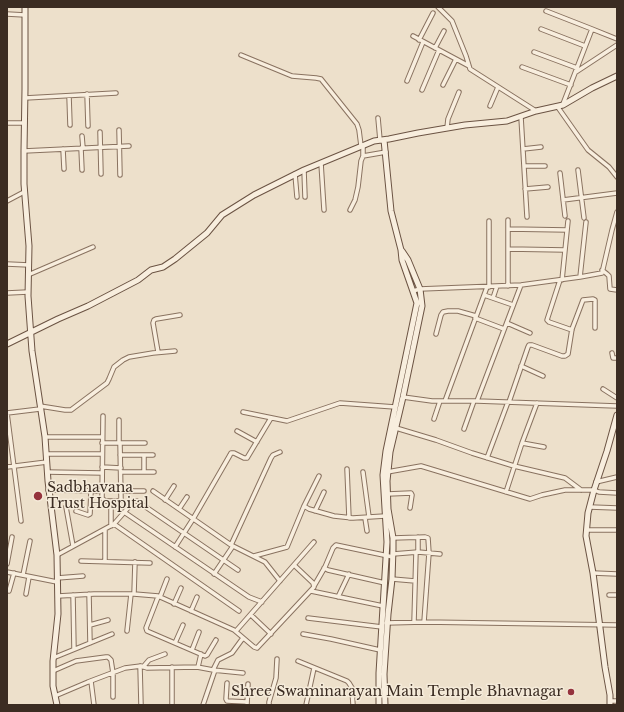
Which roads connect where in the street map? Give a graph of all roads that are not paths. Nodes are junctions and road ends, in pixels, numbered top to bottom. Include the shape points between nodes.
1 (25, 7) edge
2 (438, 7) edge
3 (546, 11) dead end
4 (433, 13) dead end
5 (7, 14) edge
6 (25, 14) junction
7 (541, 29) dead end
8 (592, 29) junction
9 (444, 31) dead end
10 (413, 36) dead end
11 (617, 39) edge
12 (421, 41) junction
13 (617, 45) edge
14 (585, 46) junction
15 (435, 48) junction
16 (440, 50) junction
17 (534, 52) dead end
18 (241, 55) dead end
19 (456, 59) junction
20 (469, 66) junction
21 (522, 67) dead end
22 (576, 70) junction
23 (617, 76) edge
24 (407, 81) dead end
25 (443, 85) dead end
26 (571, 85) junction
27 (498, 87) junction
28 (422, 90) dead end
29 (459, 92) dead end
30 (116, 93) dead end
31 (86, 94) junction
32 (69, 96) junction
33 (25, 98) junction
34 (563, 105) junction
35 (490, 106) dead end
36 (557, 106) junction
37 (536, 111) junction
38 (521, 117) junction
39 (378, 118) dead end
40 (7, 123) edge
41 (24, 123) junction
42 (70, 125) dead end
43 (88, 126) dead end
44 (447, 128) junction
45 (119, 130) dead end
46 (100, 132) dead end
47 (82, 136) dead end
48 (382, 140) junction
49 (129, 146) dead end
50 (362, 146) junction
51 (100, 147) junction
52 (119, 147) junction
53 (541, 147) dead end
54 (82, 148) junction
55 (63, 149) junction
56 (522, 149) junction
57 (24, 151) junction
58 (386, 152) junction
59 (363, 156) junction
60 (322, 163) junction
61 (524, 166) junction
62 (545, 166) dead end
63 (64, 169) dead end
64 (82, 170) dead end
65 (304, 170) junction
66 (578, 170) dead end
67 (102, 174) dead end
68 (295, 174) junction
69 (560, 174) dead end
70 (120, 175) dead end
71 (617, 177) edge
72 (548, 187) dead end
73 (525, 189) junction
74 (24, 192) junction
75 (617, 193) edge
76 (297, 197) dead end
77 (305, 197) dead end
78 (582, 197) junction
79 (563, 200) junction
80 (7, 201) edge
81 (324, 210) dead end
82 (350, 210) dead end
83 (617, 212) edge
84 (565, 216) dead end
85 (527, 217) dead end
86 (508, 220) dead end
87 (489, 221) dead end
88 (568, 221) dead end
89 (508, 229) junction
90 (568, 230) junction
91 (93, 247) dead end
92 (508, 249) junction
93 (402, 250) junction
94 (565, 250) junction
95 (7, 264) edge
96 (28, 265) junction
97 (602, 270) junction
98 (28, 275) junction
99 (580, 277) junction
100 (561, 280) junction
101 (521, 285) junction
102 (497, 286) junction
103 (508, 286) junction
104 (488, 287) junction
105 (420, 289) junction
106 (617, 290) edge
107 (413, 291) junction
108 (28, 292) junction
109 (7, 293) edge
110 (484, 295) junction
111 (493, 298) junction
112 (513, 305) junction
113 (180, 315) dead end
114 (476, 317) junction
115 (507, 323) junction
116 (595, 328) dead end
117 (504, 329) junction
118 (572, 330) junction
119 (31, 333) junction
120 (530, 333) dead end
121 (436, 334) dead end
122 (7, 344) edge
123 (175, 351) dead end
124 (158, 352) junction
125 (612, 353) dead end
126 (617, 358) edge
127 (521, 366) junction
128 (543, 376) dead end
129 (603, 389) dead end
130 (400, 396) junction
131 (617, 398) edge
132 (440, 401) junction
133 (445, 401) junction
134 (476, 401) junction
135 (508, 402) junction
136 (537, 403) junction
137 (617, 406) edge
138 (40, 407) junction
139 (395, 407) junction
140 (243, 412) dead end
141 (7, 413) edge
142 (617, 415) edge
143 (103, 416) dead end
144 (271, 418) junction
145 (434, 418) dead end
146 (119, 420) dead end
147 (396, 428) junction
148 (464, 429) dead end
149 (237, 431) dead end
150 (45, 437) junction
151 (102, 437) junction
152 (257, 442) junction
153 (102, 443) junction
154 (120, 443) junction
155 (145, 443) dead end
156 (522, 443) junction
157 (544, 447) dead end
158 (280, 452) dead end
159 (46, 454) junction
160 (102, 454) junction
161 (120, 455) junction
162 (144, 455) junction
163 (153, 456) dead end
164 (488, 458) junction
165 (46, 462) junction
166 (14, 466) junction
167 (514, 466) junction
168 (7, 467) edge
169 (102, 467) junction
170 (347, 469) dead end
171 (121, 470) junction
172 (47, 472) junction
173 (144, 472) junction
174 (154, 472) dead end
175 (364, 472) dead end
176 (386, 472) junction
177 (102, 473) junction
178 (319, 476) dead end
179 (617, 477) edge
180 (596, 482) junction
181 (174, 486) dead end
182 (48, 490) junction
183 (581, 490) junction
184 (594, 490) junction
185 (91, 491) junction
186 (102, 491) junction
187 (121, 491) junction
188 (144, 491) dead end
189 (153, 491) dead end
190 (324, 492) dead end
191 (506, 492) junction
192 (617, 493) edge
193 (388, 494) junction
194 (187, 497) dead end
195 (165, 500) junction
196 (111, 501) junction
197 (304, 506) junction
198 (66, 507) dead end
199 (410, 508) dead end
200 (590, 508) junction
201 (617, 508) edge
202 (179, 509) junction
203 (76, 511) dead end
204 (315, 511) junction
205 (124, 512) junction
206 (386, 513) junction
207 (349, 518) junction
208 (367, 518) junction
209 (193, 519) junction
210 (21, 521) dead end
211 (113, 525) junction
212 (105, 529) junction
213 (587, 530) junction
214 (617, 530) edge
215 (367, 531) dead end
216 (184, 533) junction
217 (12, 537) dead end
218 (418, 537) junction
219 (393, 538) junction
220 (30, 541) dead end
221 (314, 542) dead end
222 (73, 546) junction
223 (232, 546) junction
224 (175, 547) junction
225 (417, 552) junction
226 (429, 553) junction
227 (440, 554) dead end
228 (386, 555) junction
229 (393, 555) junction
230 (56, 556) junction
231 (253, 556) junction
232 (223, 560) junction
233 (82, 561) dead end
234 (105, 561) junction
235 (135, 562) junction
236 (150, 563) dead end
237 (7, 564) edge
238 (294, 565) junction
239 (324, 568) junction
240 (238, 570) dead end
241 (7, 572) edge
242 (14, 573) junction
243 (593, 573) junction
244 (214, 574) junction
245 (349, 574) junction
246 (617, 574) edge
247 (23, 575) junction
248 (83, 576) dead end
249 (29, 577) junction
250 (167, 579) dead end
251 (392, 579) junction
252 (57, 580) junction
253 (280, 581) junction
254 (415, 581) junction
255 (385, 583) junction
256 (314, 586) junction
257 (181, 588) dead end
258 (9, 591) dead end
259 (311, 591) junction
260 (26, 594) dead end
261 (89, 594) junction
262 (132, 594) junction
263 (73, 595) junction
264 (609, 595) dead end
265 (617, 595) edge
266 (58, 596) junction
267 (159, 597) junction
268 (197, 597) dead end
269 (338, 597) junction
270 (262, 602) junction
271 (174, 604) junction
272 (383, 606) junction
273 (239, 610) dead end
274 (191, 611) junction
275 (251, 615) junction
276 (308, 618) dead end
277 (108, 620) dead end
278 (414, 622) junction
279 (424, 622) junction
280 (384, 624) junction
281 (90, 625) junction
282 (182, 625) dead end
283 (600, 625) junction
284 (617, 626) edge
285 (127, 631) dead end
286 (199, 632) dead end
287 (236, 632) junction
288 (112, 634) dead end
289 (271, 634) junction
290 (303, 634) dead end
291 (243, 638) junction
292 (216, 640) dead end
293 (90, 643) junction
294 (175, 643) junction
295 (74, 649) junction
296 (192, 650) junction
297 (380, 650) junction
298 (165, 654) dead end
299 (201, 654) junction
300 (53, 658) junction
301 (277, 659) dead end
302 (298, 661) dead end
303 (142, 667) junction
304 (172, 667) junction
305 (198, 667) junction
306 (314, 668) junction
307 (214, 670) junction
308 (53, 671) junction
309 (113, 673) junction
310 (243, 673) dead end
311 (91, 681) junction
312 (227, 683) dead end
313 (248, 684) dead end
314 (55, 696) junction
315 (113, 697) dead end
316 (617, 701) edge
317 (610, 703) edge
318 (247, 704) edge
319 (57, 705) edge
320 (94, 705) edge
321 (140, 705) edge
322 (172, 705) edge
323 (203, 705) edge
324 (269, 705) edge
325 (306, 705) edge
326 (353, 705) edge
327 (379, 705) edge
328 (385, 705) edge

1 - 6 street
2 - 20 street via 452,21
3 - 8 street
4 - 12 street
5 - 6 street
6 - 33 street
7 - 14 street
8 - 11 street
8 - 14 street
9 - 15 street
10 - 12 street
12 - 15 street
12 - 24 street
13 - 22 street
14 - 22 street
15 - 16 street
16 - 19 street
16 - 28 street
17 - 22 street
18 - 50 street via 292,76 321,79 357,124
19 - 20 street
19 - 25 street
20 - 27 street
21 - 26 street
22 - 26 street
23 - 34 street
26 - 34 street
27 - 35 street
27 - 37 street
29 - 44 street
30 - 31 street
31 - 32 street
31 - 43 street
32 - 33 street
32 - 42 street
33 - 41 street
34 - 36 street
36 - 37 street
36 - 71 street via 588,150
37 - 38 street
38 - 44 street
38 - 56 street
39 - 48 street
40 - 41 street
41 - 57 street
44 - 48 street
45 - 52 street
46 - 51 street
47 - 54 street
48 - 50 street
48 - 58 street
49 - 52 street
50 - 59 street
50 - 60 street
51 - 52 street
51 - 54 street
51 - 67 street
52 - 70 street
53 - 56 street
54 - 55 street
54 - 64 street
55 - 57 street
55 - 63 street
56 - 61 street
57 - 74 street
58 - 59 street
58 - 93 street via 391,211
59 - 82 street via 355,200
60 - 65 street
60 - 81 street
61 - 62 street
61 - 73 street
65 - 68 street
65 - 77 street
66 - 78 street
68 - 76 street
68 - 119 street via 222,215 207,234 163,267 151,270 138,280
69 - 79 street
72 - 73 street
73 - 85 street
74 - 80 street
74 - 96 street via 29,246
75 - 78 street
78 - 79 street
78 - 99 street via 585,220
79 - 84 street
83 - 97 street
86 - 89 street
87 - 104 street
88 - 90 street
89 - 90 street
89 - 92 street
90 - 94 street
91 - 98 street
92 - 94 street
92 - 103 street
93 - 105 street
93 - 107 street via 402,260
94 - 100 street
95 - 96 street
96 - 98 street
97 - 99 street via 602,273
97 - 106 street via 609,276 610,289
98 - 108 street
99 - 100 street
100 - 101 street
100 - 118 street via 547,320
101 - 103 street
101 - 112 street
102 - 103 street
102 - 104 street
102 - 111 street
104 - 105 street
104 - 110 street
105 - 107 street
105 - 130 street via 421,311
107 - 130 street via 417,301
108 - 109 street
108 - 119 street
110 - 111 street
110 - 114 street
111 - 112 street
112 - 115 street
113 - 124 street via 154,320
114 - 117 street
114 - 121 street via 458,311 443,312
114 - 133 street
115 - 117 street
115 - 120 street
116 - 118 street via 593,299 582,300
117 - 134 street
118 - 127 street via 567,355 562,356 531,344
119 - 122 street
119 - 138 street
123 - 124 street
124 - 138 street via 123,360 114,367 108,381 71,410
125 - 126 street via 613,358
127 - 128 street
127 - 135 street
129 - 131 street
130 - 132 street
130 - 139 street
130 - 147 street
132 - 133 street
132 - 145 street
133 - 134 street
134 - 135 street
134 - 148 street
135 - 136 street
135 - 164 street
136 - 137 street
136 - 156 street
138 - 141 street
138 - 150 street
139 - 144 street via 340,403 290,421
139 - 176 street via 386,454
140 - 144 street
141 - 166 street
142 - 180 street
143 - 151 street
144 - 152 street
146 - 154 street
147 - 164 street
147 - 176 street
149 - 152 street
150 - 151 street
150 - 159 street
151 - 153 street
152 - 209 street via 246,458 231,453
153 - 154 street
153 - 160 street
154 - 155 street
154 - 161 street
156 - 157 street
156 - 167 street
158 - 223 street via 270,458
159 - 160 street
159 - 165 street
160 - 169 street
161 - 162 street
161 - 171 street
162 - 163 street
162 - 173 street
164 - 167 street
165 - 166 street
165 - 172 street
166 - 168 street
166 - 210 street
167 - 183 street via 565,478
167 - 191 street
169 - 171 street
169 - 177 street
170 - 207 street
171 - 173 street
171 - 187 street
172 - 177 street
172 - 182 street
173 - 174 street
175 - 208 street
176 - 191 street via 421,466
176 - 193 street
176 - 206 street
177 - 186 street
178 - 197 street
179 - 180 street
180 - 184 street
181 - 195 street
182 - 185 street
182 - 230 street
183 - 184 street
183 - 191 street via 565,490 530,499
184 - 192 street
184 - 200 street
185 - 186 street
185 - 203 street via 90,514
186 - 196 street via 103,499
187 - 188 street
187 - 196 street via 121,500
189 - 195 street
190 - 204 street
193 - 199 street via 412,495
193 - 206 street
194 - 202 street
195 - 202 street
196 - 211 street
197 - 204 street
197 - 231 street via 287,547
198 - 222 street
200 - 201 street
200 - 213 street
202 - 209 street
204 - 207 street
205 - 211 street
205 - 216 street via 137,501
205 - 224 street
206 - 208 street
206 - 219 street
206 - 228 street
207 - 208 street
208 - 215 street
209 - 216 street
209 - 223 street
211 - 212 street
211 - 273 street
212 - 222 street
212 - 234 street
213 - 214 street
213 - 243 street
216 - 224 street
216 - 232 street
217 - 237 street
218 - 219 street
218 - 225 street
218 - 226 street via 428,538
219 - 229 street
220 - 247 street
221 - 238 street
222 - 230 street
223 - 231 street
223 - 232 street
224 - 244 street
225 - 226 street
225 - 229 street
225 - 254 street
226 - 227 street
226 - 279 street
228 - 229 street
228 - 239 street via 336,546
228 - 255 street
229 - 251 street
230 - 252 street
231 - 253 street via 267,563
232 - 240 street
232 - 244 street
233 - 234 street
234 - 235 street
235 - 236 street
235 - 262 street
238 - 253 street
238 - 256 street
239 - 245 street
239 - 256 street
241 - 242 street
242 - 247 street
242 - 258 street
243 - 246 street
243 - 283 street
244 - 270 street via 249,598
245 - 255 street
245 - 269 street
247 - 249 street
248 - 252 street
249 - 252 street
249 - 260 street
250 - 267 street
251 - 254 street
251 - 280 street
252 - 266 street
253 - 270 street
254 - 278 street
255 - 272 street
256 - 259 street
257 - 271 street
259 - 269 street
259 - 289 street
261 - 262 street
261 - 263 street
261 - 281 street
262 - 267 street
262 - 285 street
263 - 266 street
263 - 295 street
264 - 265 street
266 - 300 street
267 - 271 street
267 - 294 street via 146,630
268 - 274 street
269 - 272 street
270 - 275 street
271 - 274 street
272 - 280 street
274 - 287 street
275 - 287 street
275 - 289 street
276 - 280 street
277 - 281 street
278 - 279 street
278 - 280 street
279 - 283 street
280 - 297 street
280 - 328 street
281 - 293 street
282 - 294 street
283 - 284 street
283 - 317 street
286 - 296 street
287 - 291 street
288 - 293 street
289 - 291 street via 257,648
290 - 297 street
291 - 307 street via 232,653 218,660
292 - 299 street via 205,656
293 - 295 street
294 - 296 street
295 - 300 street
296 - 299 street
297 - 327 street
298 - 303 street via 149,660
299 - 305 street
300 - 308 street
301 - 324 street via 276,678
302 - 306 street
303 - 304 street
303 - 309 street via 125,668
303 - 321 street
304 - 305 street
304 - 322 street
305 - 307 street
306 - 325 street
306 - 326 street via 347,681 352,688
307 - 310 street
307 - 323 street
308 - 309 street via 74,662 106,657 111,660
308 - 314 street
309 - 311 street
309 - 315 street
311 - 314 street
311 - 320 street
312 - 318 street via 227,701
313 - 318 street
314 - 319 street
316 - 317 street

